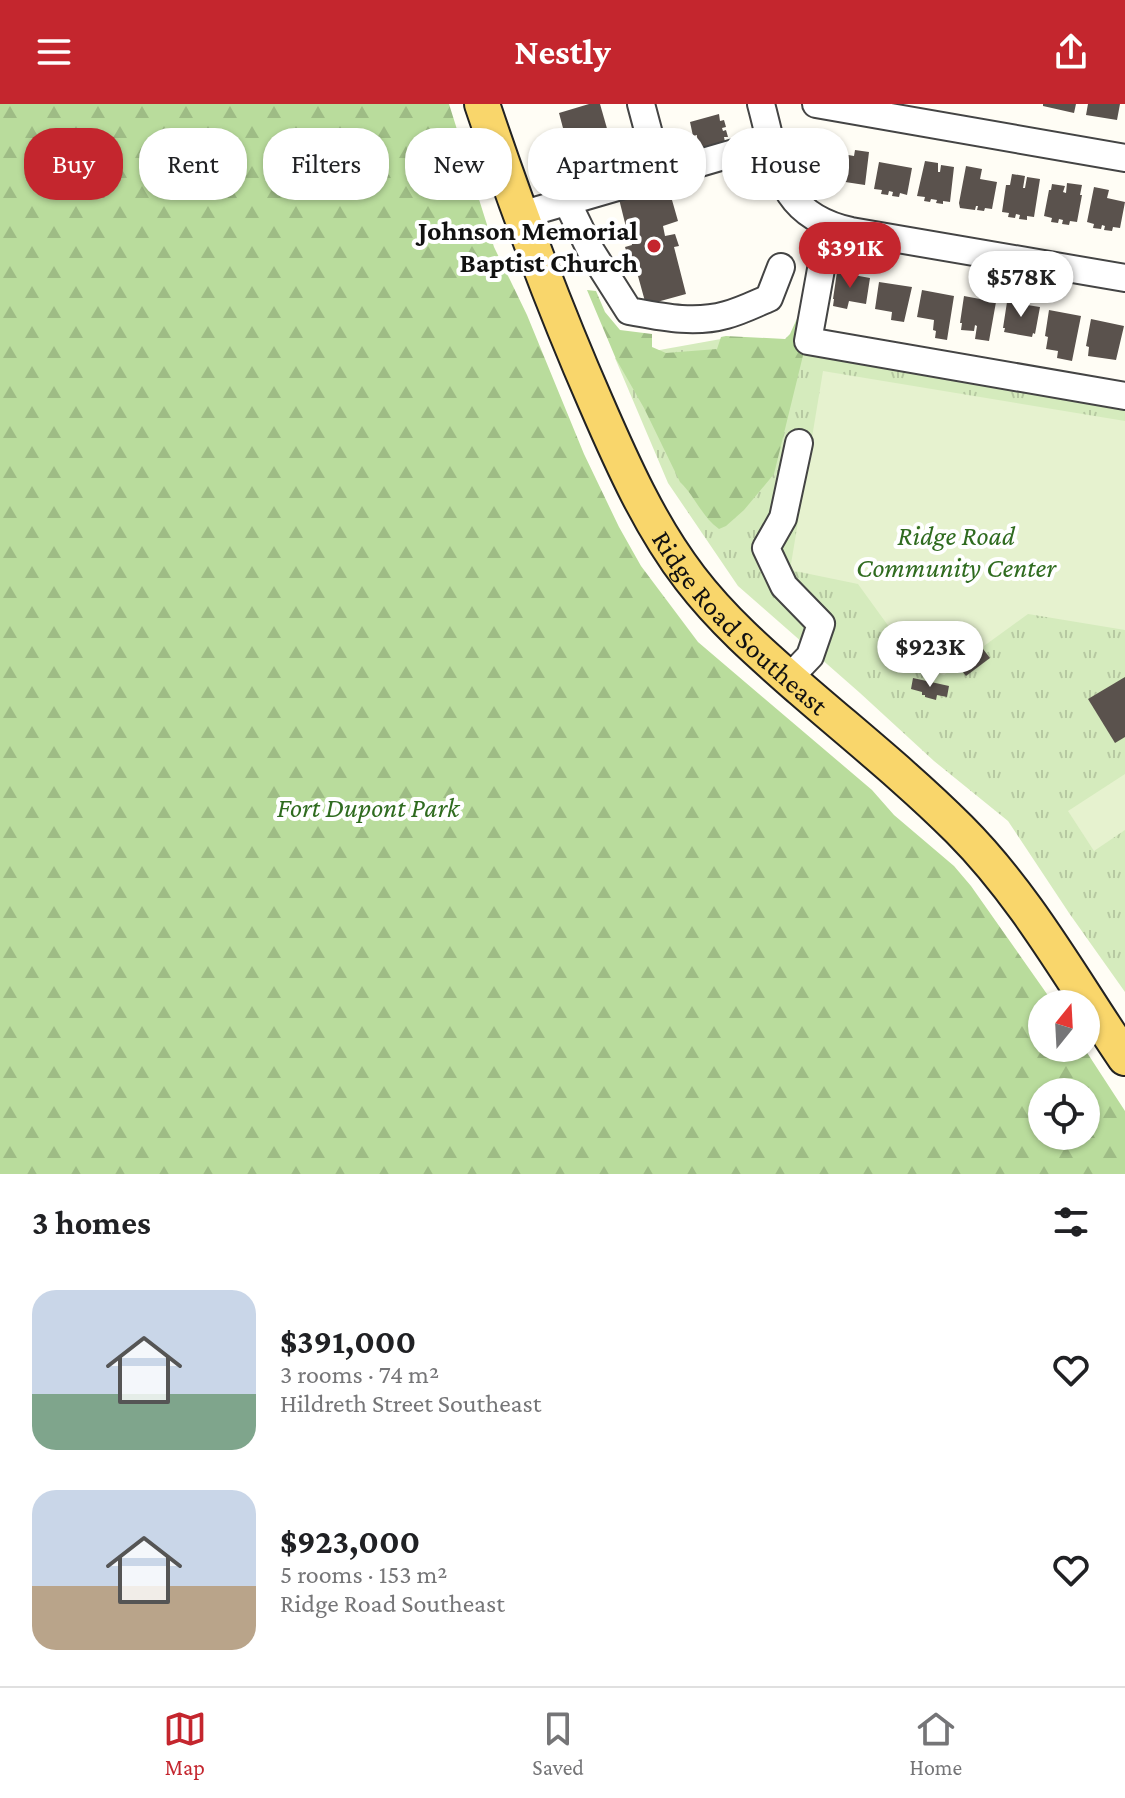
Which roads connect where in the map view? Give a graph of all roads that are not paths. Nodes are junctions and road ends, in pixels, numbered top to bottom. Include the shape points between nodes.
1 (482, 104) edge
2 (641, 104) edge
3 (763, 104) edge
4 (816, 104) edge
5 (647, 128) edge
6 (769, 128) edge
7 (1125, 158) edge
8 (574, 200) edge
9 (794, 200) edge
10 (567, 202) junction
11 (521, 215) junction
12 (829, 225) junction
13 (781, 267) dead end
14 (1125, 278) edge
15 (1125, 396) edge
16 (799, 443) dead end
17 (789, 678) junction
18 (1125, 1058) edge

1 - 11 main road, Ridge Road Southeast
2 - 5 street
3 - 6 street
4 - 7 street
8 - 10 street
9 - 12 street
10 - 11 street
10 - 13 street via 629,311 671,319 728,315 769,298
11 - 17 main road, Ridge Road Southeast via 574,354 654,523 706,599
12 - 14 street
12 - 15 street via 808,341
16 - 17 street via 783,518 766,548 784,586 821,624 810,656
17 - 18 main road, Ridge Road Southeast via 986,857

